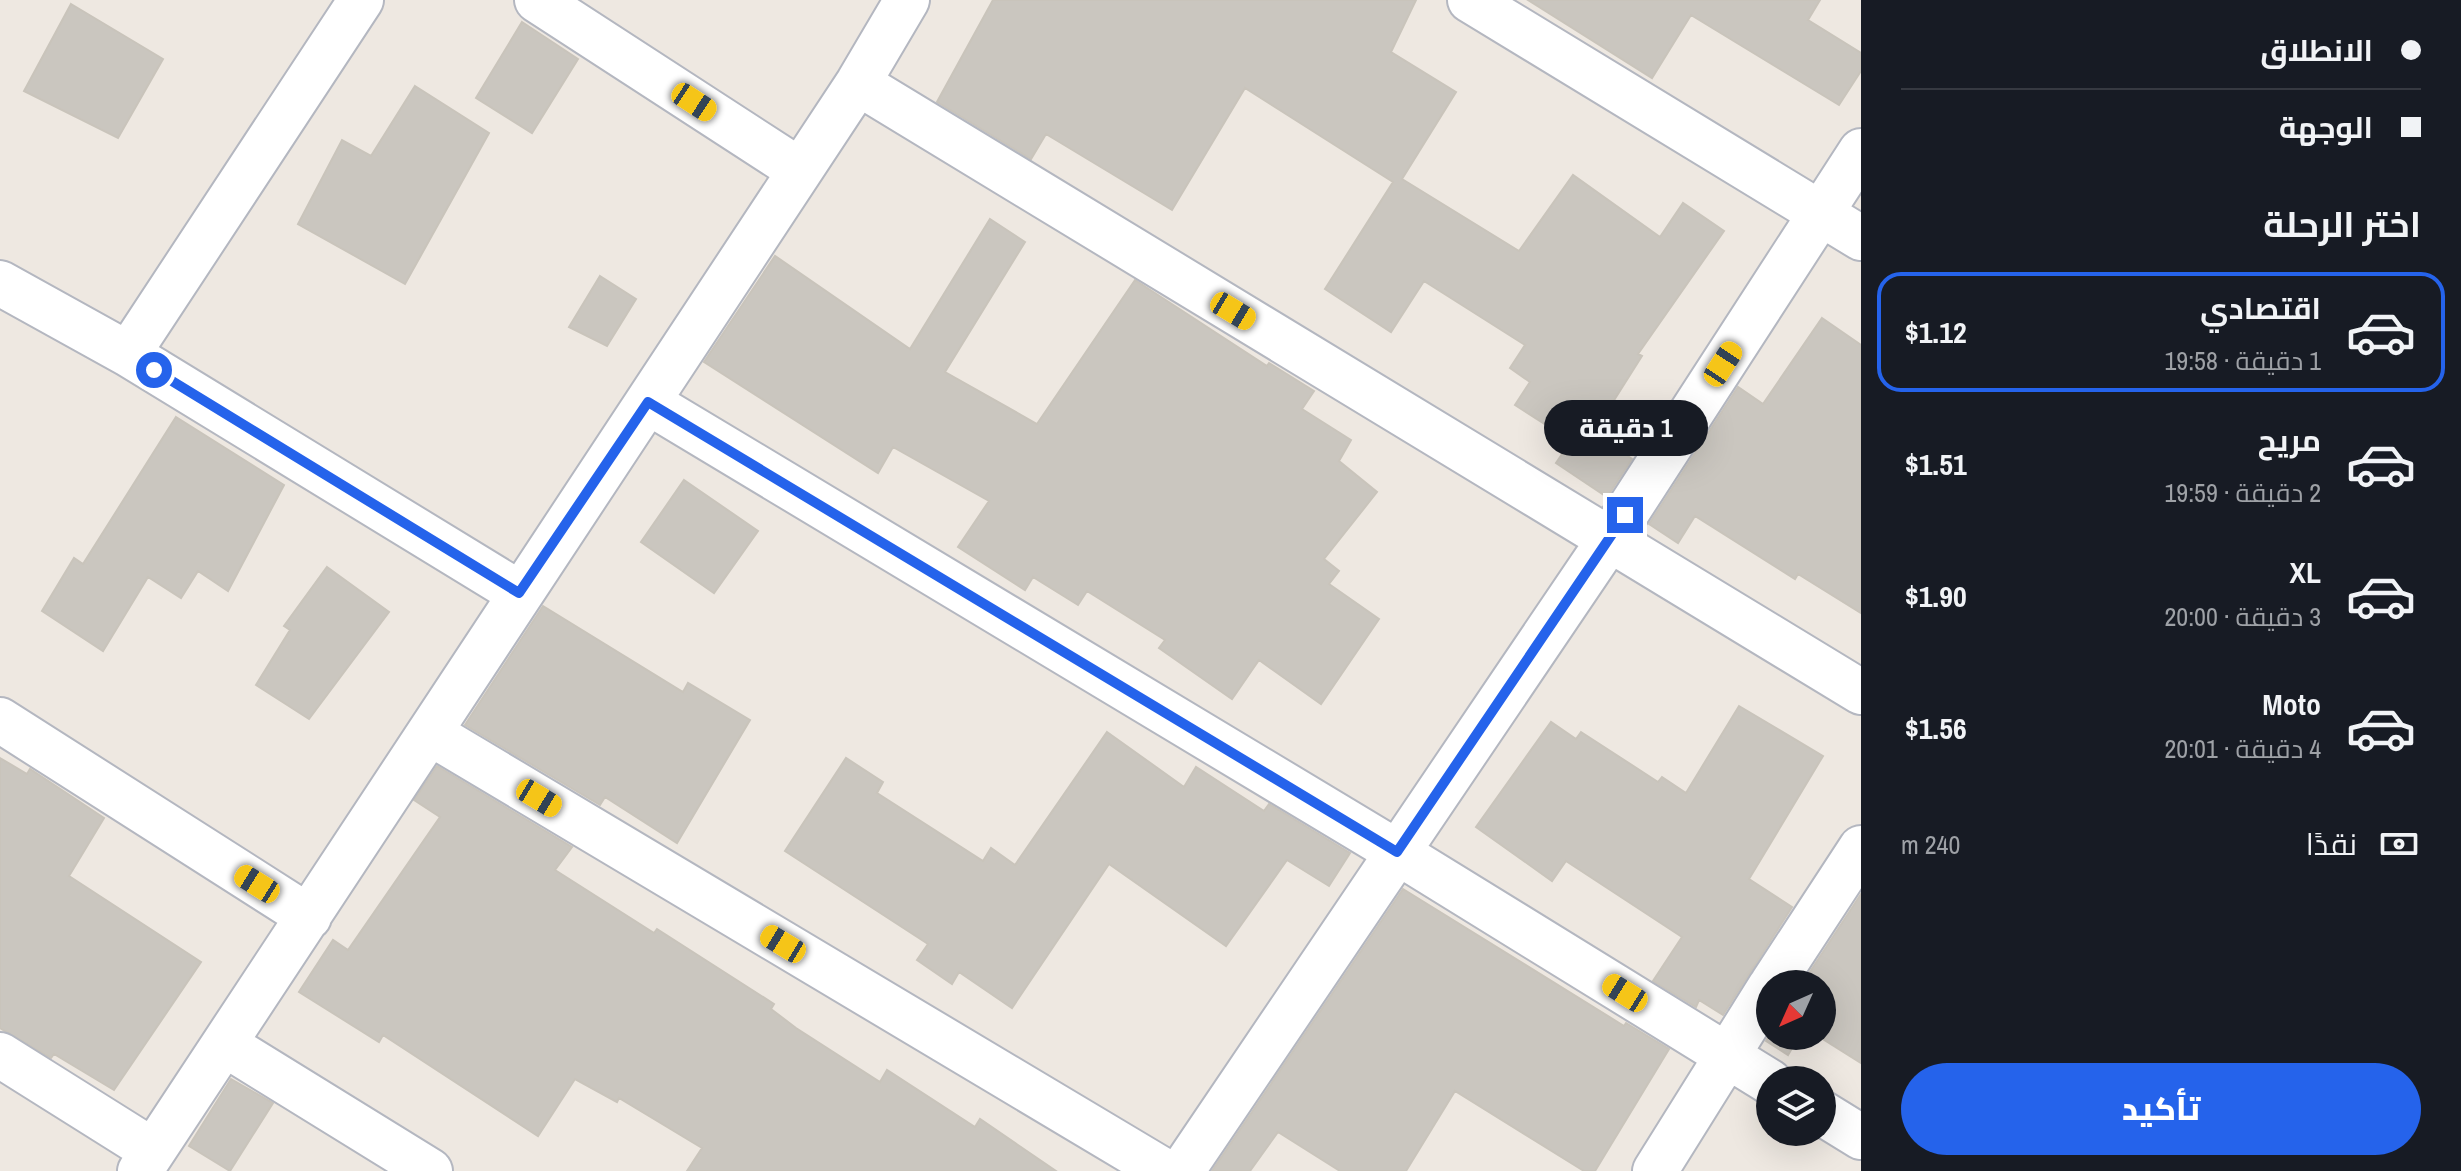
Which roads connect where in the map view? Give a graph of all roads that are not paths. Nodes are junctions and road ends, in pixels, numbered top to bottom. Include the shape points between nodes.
1 (361, 0) edge
2 (537, 0) edge
3 (907, 0) edge
4 (1470, 0) edge
5 (858, 83) junction
6 (1861, 151) edge
7 (799, 170) junction
8 (1821, 214) junction
9 (1861, 238) edge
10 (0, 283) edge
11 (128, 354) junction
12 (648, 402) junction
13 (1609, 540) junction
14 (519, 593) junction
15 (1861, 692) edge
16 (0, 720) edge
17 (430, 733) junction
18 (1861, 848) edge
19 (1397, 852) junction
20 (309, 917) junction
21 (1781, 970) edge
22 (1756, 1009) edge
23 (226, 1045) junction
24 (0, 1055) edge
25 (1726, 1055) junction
26 (1756, 1073) edge
27 (1836, 1122) edge
28 (1861, 1137) edge
29 (146, 1161) edge
30 (430, 1171) edge
31 (1164, 1171) edge
32 (1182, 1171) edge
33 (1655, 1171) edge

1 - 11 street
2 - 7 street
3 - 5 street
4 - 8 street
5 - 7 street
5 - 13 street
6 - 8 street
7 - 12 street
8 - 9 street
8 - 13 street
10 - 11 street
11 - 14 street
12 - 14 street
12 - 19 street
13 - 15 street
13 - 19 street
14 - 17 street
16 - 20 street
17 - 20 street
17 - 31 street
18 - 21 street
19 - 25 street
19 - 32 street
20 - 23 street
22 - 25 street
23 - 29 street
23 - 30 street
24 - 29 street
25 - 26 street
25 - 33 street
27 - 28 street

